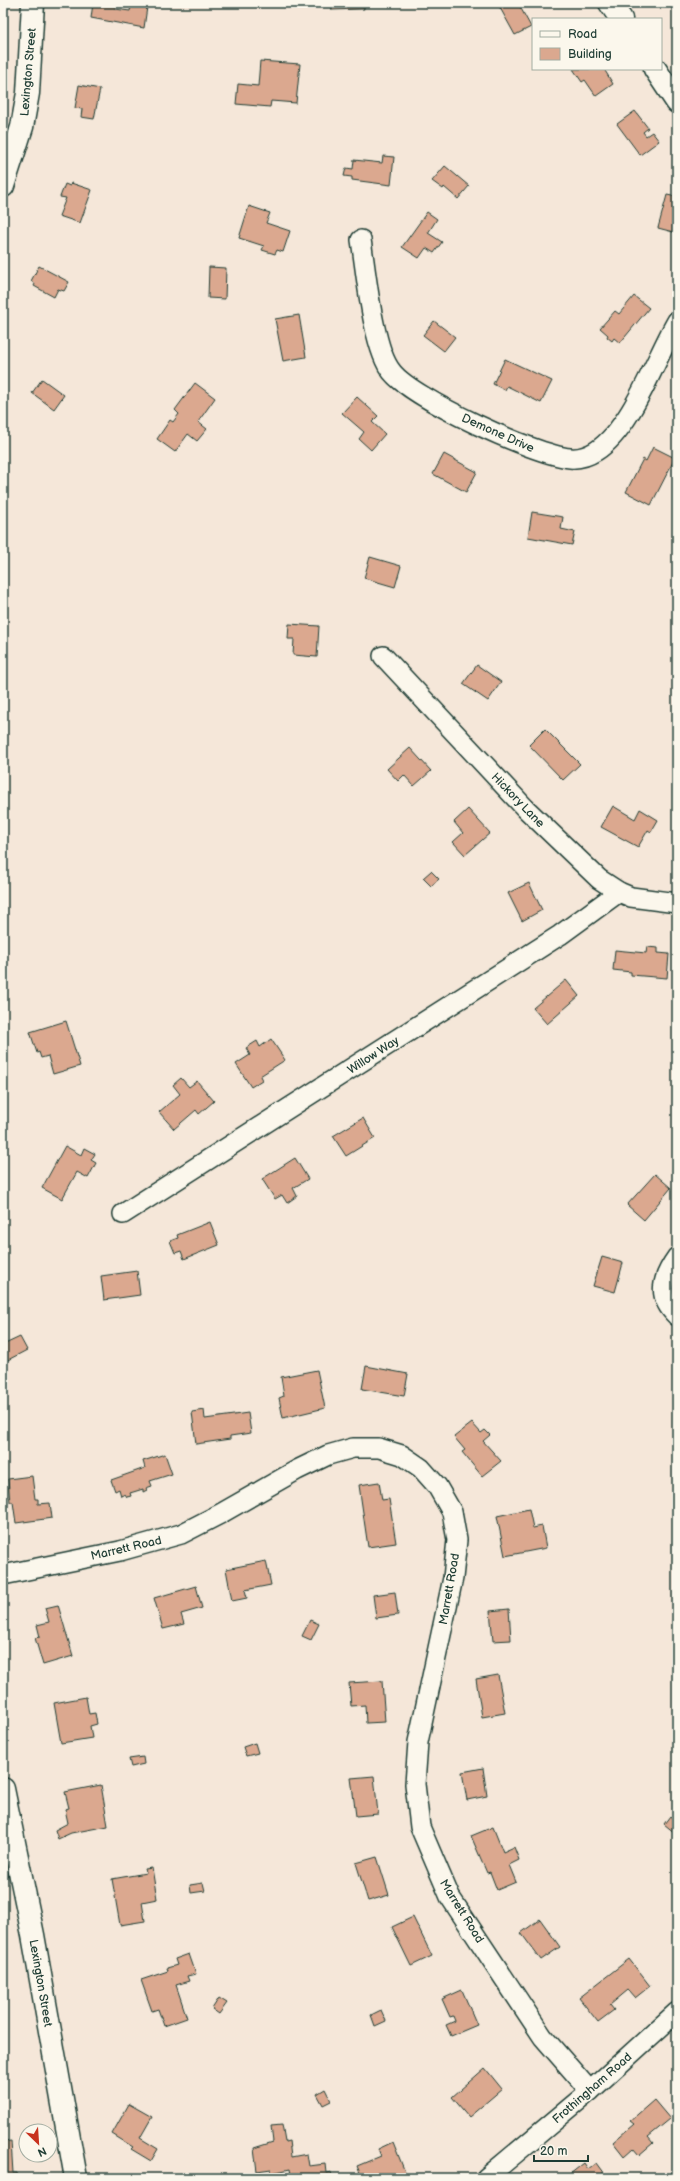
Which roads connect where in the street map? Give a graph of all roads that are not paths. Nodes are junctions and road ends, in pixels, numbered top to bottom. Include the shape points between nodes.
1 (33, 3) edge
2 (610, 3) edge
3 (620, 18) edge
4 (656, 70) edge
5 (677, 102) edge
6 (3, 186) edge
7 (361, 240) dead end
8 (677, 320) edge
9 (383, 656) dead end
10 (619, 892) junction
11 (677, 903) edge
12 (123, 1214) dead end
13 (677, 1257) edge
14 (677, 1316) edge
15 (3, 1575) edge
16 (3, 1789) edge
17 (677, 2012) edge
18 (590, 2091) junction
19 (76, 2178) edge
20 (486, 2178) edge

1 - 6 street, Lexington Street via 28,93 22,127
2 - 3 street
4 - 5 street
7 - 8 street, Demone Drive via 377,332 391,372 410,388 460,416 539,452 581,458 605,443 638,397
9 - 10 street, Hickory Lane via 566,850 599,879
10 - 11 street, Hickory Lane via 631,897
10 - 12 street, Willow Way via 560,935
13 - 14 street via 662,1284 664,1296
15 - 18 street, Marrett Road via 120,1551 181,1534 297,1470 328,1455 353,1448 384,1449 402,1454 421,1468 437,1486 452,1512 457,1540 454,1578 418,1742 415,1784 420,1827 450,1897 543,2037
16 - 19 street, Lexington Street via 34,1942
17 - 18 street, Frothingham Road
18 - 20 street, Frothingham Road

